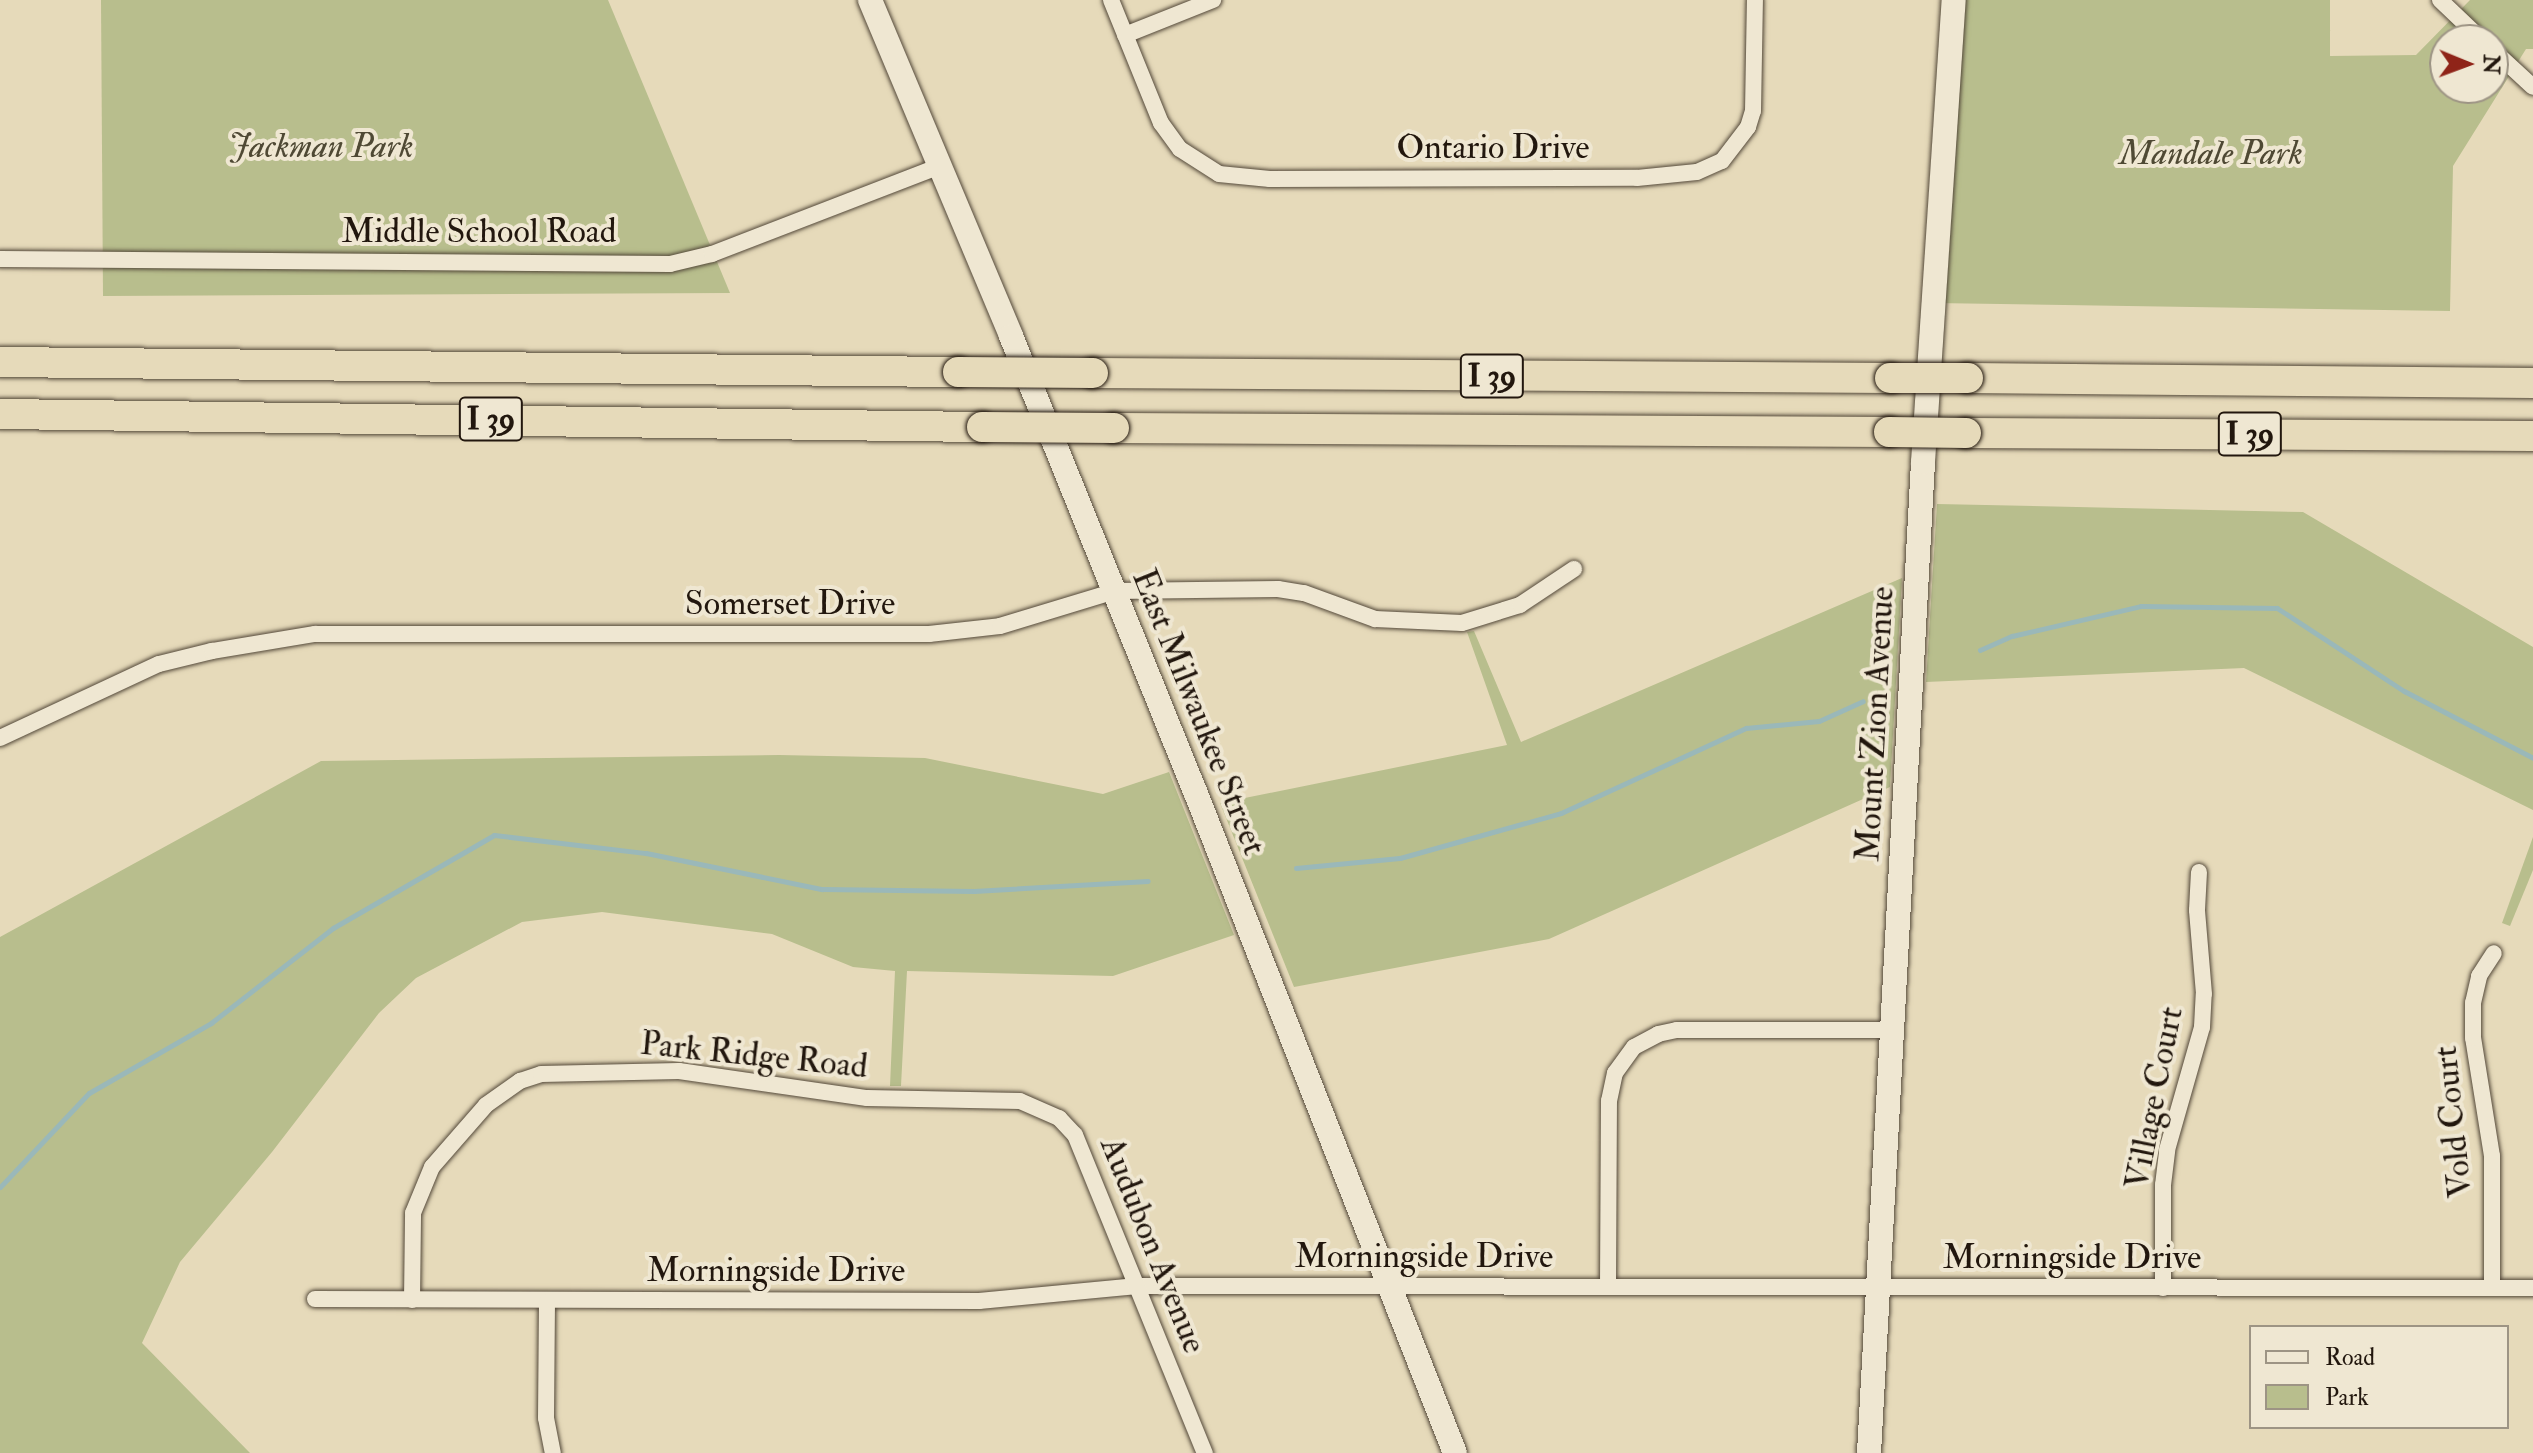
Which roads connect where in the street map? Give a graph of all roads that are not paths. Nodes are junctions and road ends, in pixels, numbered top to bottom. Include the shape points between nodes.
1 (870, 0) edge
2 (1111, 0) edge
3 (1213, 0) edge
4 (1755, 0) edge
5 (1954, 0) edge
6 (2440, 0) edge
7 (2465, 24) edge
8 (1125, 35) junction
9 (2509, 65) edge
10 (2533, 87) edge
11 (940, 166) junction
12 (0, 259) edge
13 (0, 362) edge
14 (2533, 383) edge
15 (0, 414) edge
16 (2533, 436) edge
17 (1574, 569) dead end
18 (1115, 591) junction
19 (0, 738) edge
20 (2199, 872) dead end
21 (2494, 953) dead end
22 (1892, 1030) junction
23 (1005, 1099) joint
24 (1137, 1286) junction
25 (1608, 1286) junction
26 (1877, 1287) junction
27 (1388, 1288) junction
28 (2163, 1288) junction
29 (2492, 1288) junction
30 (2533, 1288) edge
31 (315, 1299) dead end
32 (412, 1300) junction
33 (547, 1302) junction
34 (553, 1453) edge
35 (1205, 1453) edge
36 (1455, 1453) edge
37 (1869, 1453) edge

1 - 11 main road, East Milwaukee Street
2 - 8 street
3 - 8 street
4 - 8 street, Ontario Drive via 1753,111 1748,127 1722,161 1697,172 1637,178 1270,179 1219,174 1180,149 1161,123
5 - 22 main road, Mount Zion Avenue
6 - 7 street
9 - 10 street
11 - 12 street, Middle School Road via 712,254 670,264
11 - 18 main road, East Milwaukee Street
13 - 14 highway, I 39, bridge
15 - 16 highway, I 39, bridge via 982,427
17 - 18 street, Somerset Drive via 1520,605 1462,623 1375,619 1278,589
18 - 19 street, Somerset Drive via 1000,626 942,634 315,634 159,664
18 - 27 main road, East Milwaukee Street
20 - 28 street, Village Court via 2202,1027 2167,1150
21 - 29 street, Vold Court via 2479,976 2473,1003 2473,1038 2492,1156
22 - 25 street via 1677,1030 1634,1047 1615,1073 1609,1101
22 - 26 main road, Mount Zion Avenue
23 - 24 street, Audubon Avenue via 1047,1111 1075,1135
23 - 32 street, Park Ridge Road via 867,1098 679,1071 541,1074 520,1081 486,1105 432,1167 413,1213
24 - 27 street, Morningside Drive
24 - 33 street, Morningside Drive via 979,1301
24 - 35 street, Audubon Avenue
25 - 26 street, Morningside Drive
25 - 27 street, Morningside Drive
26 - 28 street, Morningside Drive
26 - 37 main road, Mount Zion Avenue
27 - 36 main road, East Milwaukee Street
28 - 29 street, Morningside Drive
29 - 30 street, Morningside Drive
31 - 32 street, Morningside Drive
32 - 33 street, Morningside Drive
33 - 34 street via 546,1418

